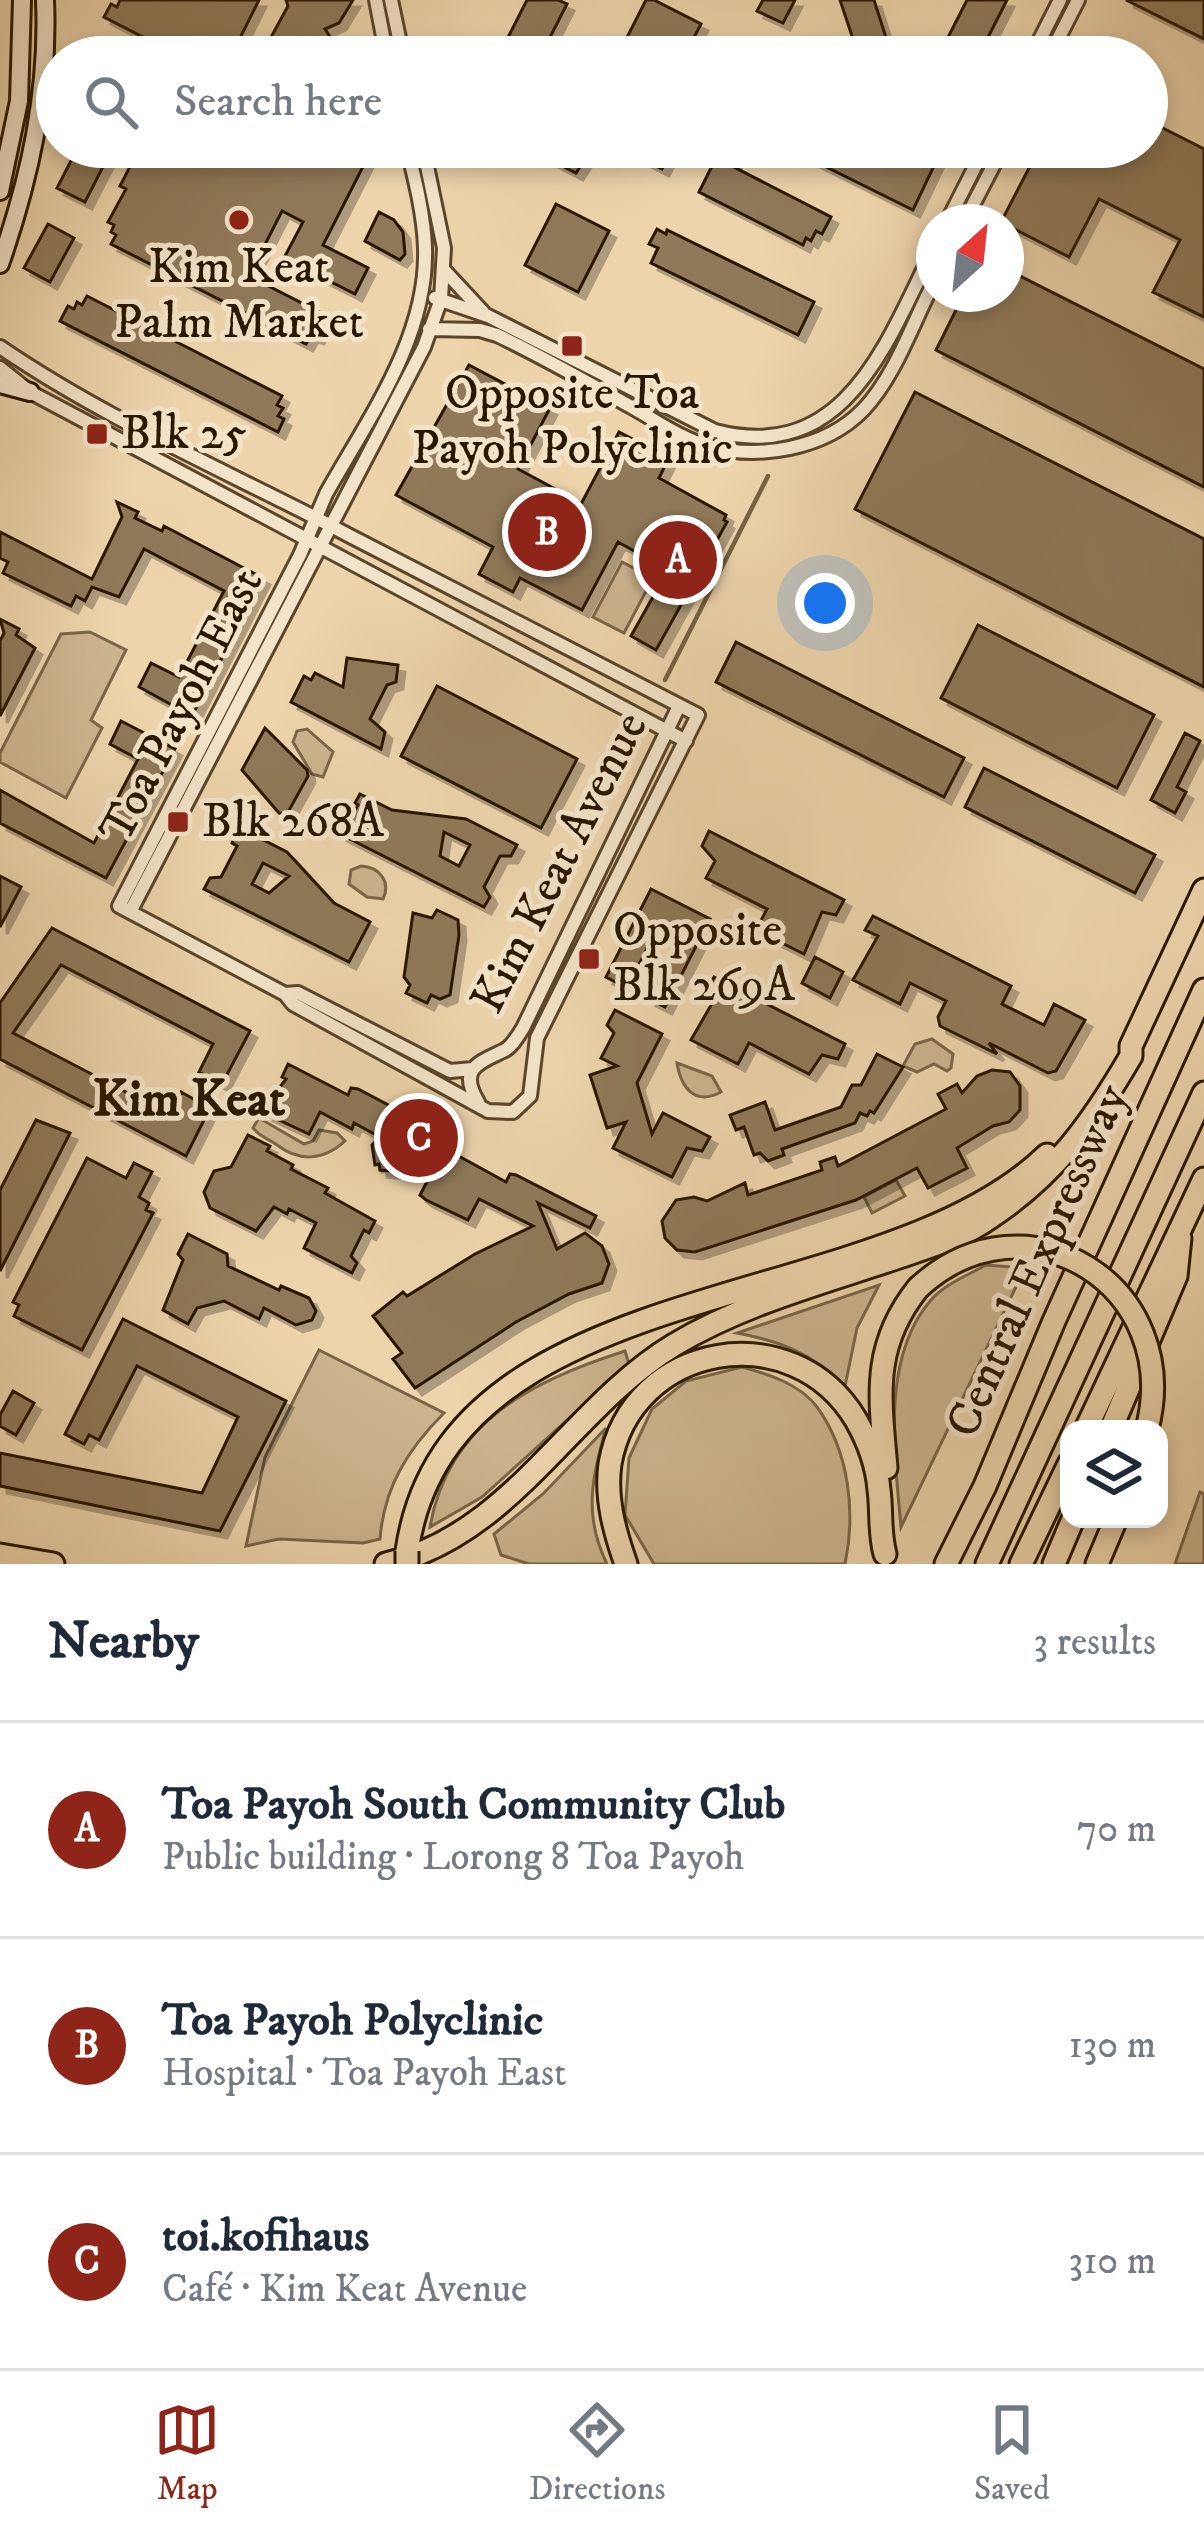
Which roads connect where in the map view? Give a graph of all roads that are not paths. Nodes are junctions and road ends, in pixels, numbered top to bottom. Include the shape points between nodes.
1 (22, 0) edge
2 (46, 0) edge
3 (376, 0) edge
4 (391, 0) edge
5 (1060, 0) edge
6 (1078, 0) edge
7 (46, 36) edge
8 (383, 36) edge
9 (399, 36) edge
10 (1042, 36) edge
11 (1060, 36) edge
12 (36, 137) edge
13 (411, 168) edge
14 (428, 168) edge
15 (975, 168) edge
16 (992, 168) edge
17 (0, 191) edge
18 (956, 204) edge
19 (973, 204) edge
20 (0, 264) edge
21 (443, 269) junction
22 (916, 282) edge
23 (422, 296) junction
24 (441, 299) junction
25 (919, 312) edge
26 (488, 316) junction
27 (429, 329) junction
28 (0, 347) edge
29 (0, 368) edge
30 (0, 384) edge
31 (30, 392) junction
32 (316, 518) junction
33 (331, 526) junction
34 (314, 542) junction
35 (679, 706) junction
36 (668, 731) junction
37 (686, 741) junction
38 (1204, 890) edge
39 (124, 909) joint
40 (1204, 990) edge
41 (285, 994) junction
42 (1130, 1046) junction
43 (503, 1052) junction
44 (473, 1069) junction
45 (531, 1072) junction
46 (1204, 1093) edge
47 (479, 1104) junction
48 (1204, 1179) edge
49 (1181, 1231) junction
50 (1090, 1420) edge
51 (1115, 1420) edge
52 (1149, 1420) edge
53 (1060, 1482) edge
54 (1069, 1528) edge
55 (1112, 1528) edge
56 (0, 1555) edge
57 (1023, 1558) edge
58 (884, 1559) edge
59 (52, 1564) edge
60 (386, 1564) edge
61 (407, 1564) edge
62 (626, 1564) edge
63 (946, 1564) edge
64 (988, 1564) edge
65 (1054, 1564) edge
66 (1097, 1564) edge

1 - 17 main road via 19,101
2 - 7 main road
3 - 8 street
4 - 9 street
5 - 10 street
6 - 11 street
12 - 20 main road
13 - 23 street via 425,246
14 - 21 street
15 - 18 street
16 - 19 street
21 - 24 street
21 - 26 street
22 - 26 street via 865,380 820,421 757,437 715,431
23 - 24 street
23 - 32 street via 411,336
24 - 26 street
24 - 27 street
25 - 27 street via 862,411 822,437 761,452 684,436 497,334
27 - 33 street
28 - 32 street
29 - 31 street, Toa Payoh East
30 - 31 main road
31 - 34 street, Toa Payoh East
32 - 33 street
32 - 34 street
33 - 34 street
33 - 35 street
34 - 36 street, Toa Payoh East
34 - 39 street, Toa Payoh East
35 - 36 street, Kim Keat Avenue
35 - 37 street via 698,715
36 - 37 street, Toa Payoh East
36 - 43 street, Kim Keat Avenue via 523,1028
37 - 45 street, Kim Keat Avenue via 537,1038
38 - 42 highway
39 - 41 street, Kim Keat Avenue
40 - 63 highway, Central Expressway
41 - 44 street, Kim Keat Avenue via 298,993 450,1071
41 - 47 street, Kim Keat Avenue
42 - 60 highway via 1092,1123 1053,1167 984,1222 674,1345 482,1516 437,1546
42 - 61 highway via 1079,1122 1039,1162 961,1212 581,1346 493,1399 427,1478
43 - 44 street, Kim Keat Avenue
43 - 45 street, Kim Keat Avenue
44 - 47 street, Kim Keat Avenue
45 - 47 street, Kim Keat Avenue via 523,1106 500,1114
46 - 64 highway, Central Expressway
48 - 49 highway
49 - 50 highway
49 - 51 highway via 1176,1276
52 - 58 highway, bridge via 1145,1341 1108,1282 1078,1260 1037,1247 982,1249 953,1261 918,1288 886,1342
53 - 57 highway
54 - 65 highway
55 - 66 highway
56 - 59 highway
58 - 62 highway via 871,1449 854,1416 800,1366 757,1354 707,1357 680,1369 630,1415 610,1464 612,1516

